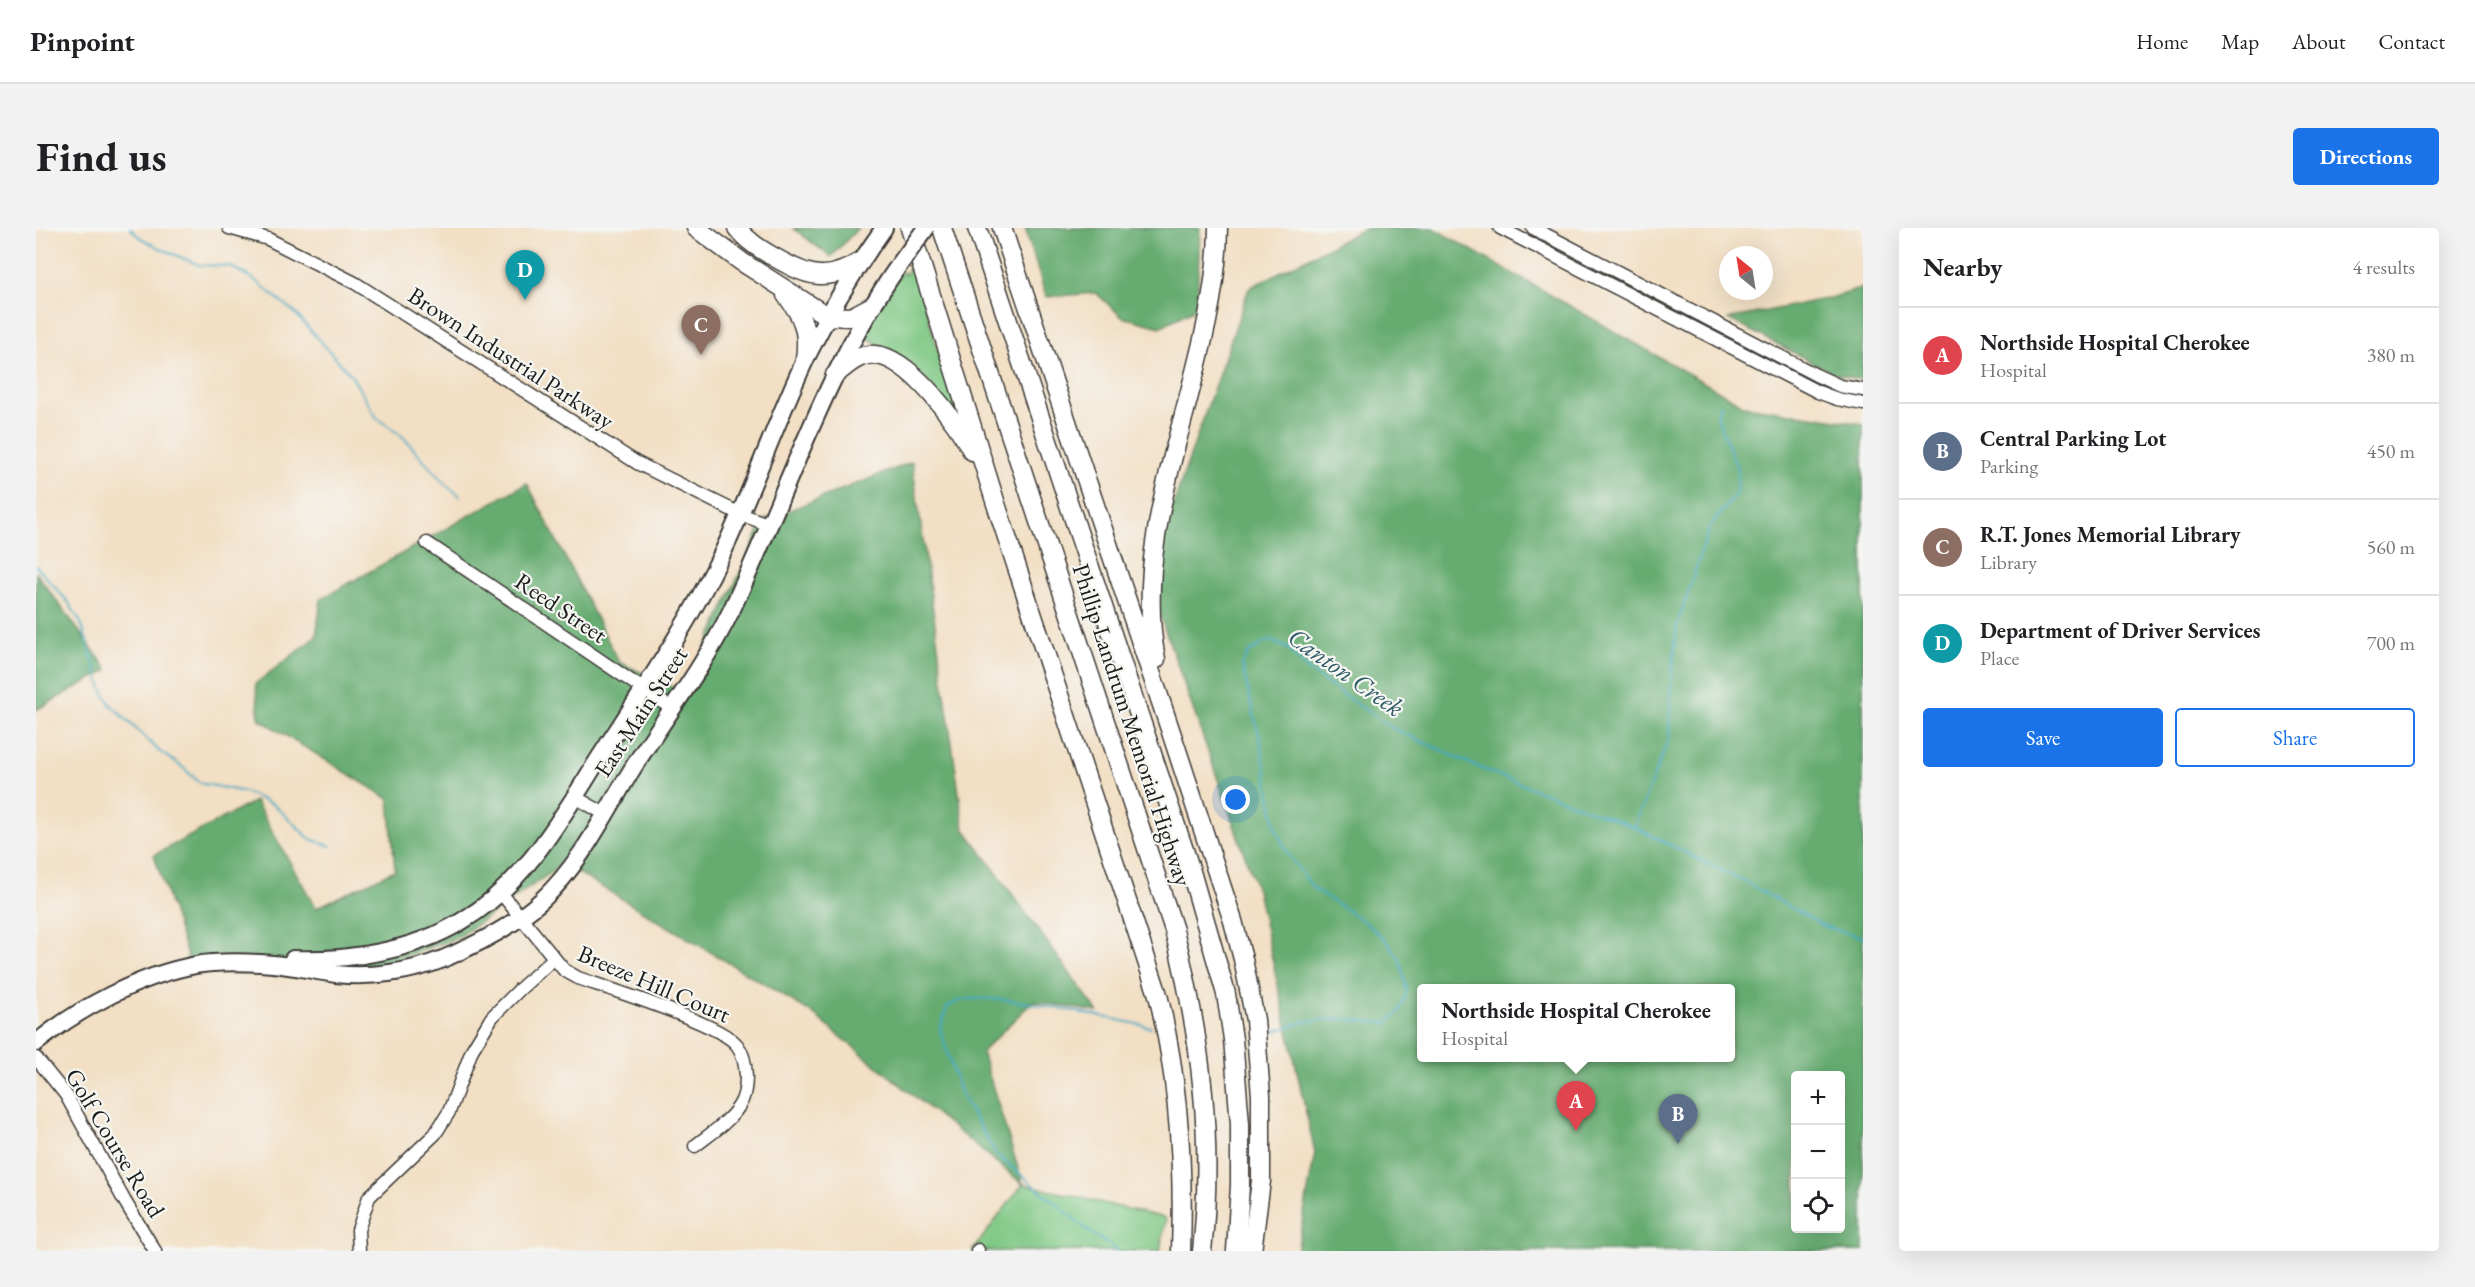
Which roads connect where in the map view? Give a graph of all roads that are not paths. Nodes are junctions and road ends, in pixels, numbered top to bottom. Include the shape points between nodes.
1 (229, 228) edge
2 (696, 228) edge
3 (737, 228) edge
4 (884, 228) edge
5 (910, 228) edge
6 (926, 228) edge
7 (942, 228) edge
8 (977, 228) edge
9 (1002, 228) edge
10 (1218, 228) edge
11 (1500, 228) edge
12 (1533, 228) edge
13 (861, 261) junction
14 (775, 283) junction
15 (872, 306) junction
16 (827, 316) junction
17 (806, 359) junction
18 (835, 375) junction
19 (1863, 390) edge
20 (1863, 404) edge
21 (996, 504) junction
22 (740, 514) junction
23 (770, 525) junction
24 (427, 543) dead end
25 (644, 688) junction
26 (671, 708) junction
27 (1170, 729) junction
28 (575, 797) junction
29 (604, 814) junction
30 (501, 893) junction
31 (520, 916) junction
32 (554, 959) junction
33 (208, 964) junction
34 (36, 1043) edge
35 (36, 1058) edge
36 (694, 1146) dead end
37 (155, 1251) edge
38 (359, 1251) edge
39 (1181, 1251) edge
40 (1202, 1251) edge
41 (1236, 1251) edge
42 (1252, 1251) edge

1 - 22 street, Brown Industrial Parkway via 268,239 355,283 637,463
2 - 14 highway
3 - 13 highway via 762,250 807,274 837,274
4 - 13 main road, East Main Street
5 - 21 highway
6 - 15 main road, East Main Street, bridge
7 - 40 highway, Phillip Landrum Memorial Highway via 1174,930 1195,1020 1206,1109
8 - 41 highway, Phillip Landrum Memorial Highway via 1190,868 1226,994 1240,1124
9 - 27 highway
10 - 27 highway via 1212,297 1162,507 1151,581 1153,642
11 - 20 street via 1818,392
12 - 19 street via 1816,375 1840,386
13 - 16 main road, East Main Street
14 - 16 highway
14 - 17 highway via 805,325
15 - 16 highway via 851,317
15 - 18 main road, East Main Street
16 - 17 main road, East Main Street
17 - 22 main road, East Main Street
18 - 21 highway via 861,357 875,354 908,372 932,394 958,428
18 - 23 main road, East Main Street
21 - 39 highway via 1158,995 1179,1106 1183,1170
22 - 23 street, Brown Industrial Parkway
22 - 25 main road, East Main Street via 722,555
23 - 26 main road, East Main Street via 729,614
24 - 25 street, Reed Street
25 - 26 street, Reed Street
25 - 28 main road, East Main Street
26 - 29 main road, East Main Street
27 - 42 highway via 1233,921 1255,1020 1261,1096 1261,1181
28 - 29 street
28 - 30 main road, East Main Street
29 - 31 main road, East Main Street via 588,844 552,889
30 - 31 street, Breeze Hill Court
30 - 33 main road, East Main Street via 461,921 398,948 334,958 248,958
31 - 32 street, Breeze Hill Court
31 - 33 main road, East Main Street via 499,931 441,959 375,974 340,975 271,964
32 - 36 street, Breeze Hill Court via 578,978 696,1021 737,1044 745,1067 740,1104 727,1120
32 - 38 street via 492,1017 472,1050 448,1112 435,1134 369,1197 358,1230
33 - 34 main road, East Main Street via 165,971 69,1017
35 - 37 street, Golf Course Road via 66,1095

